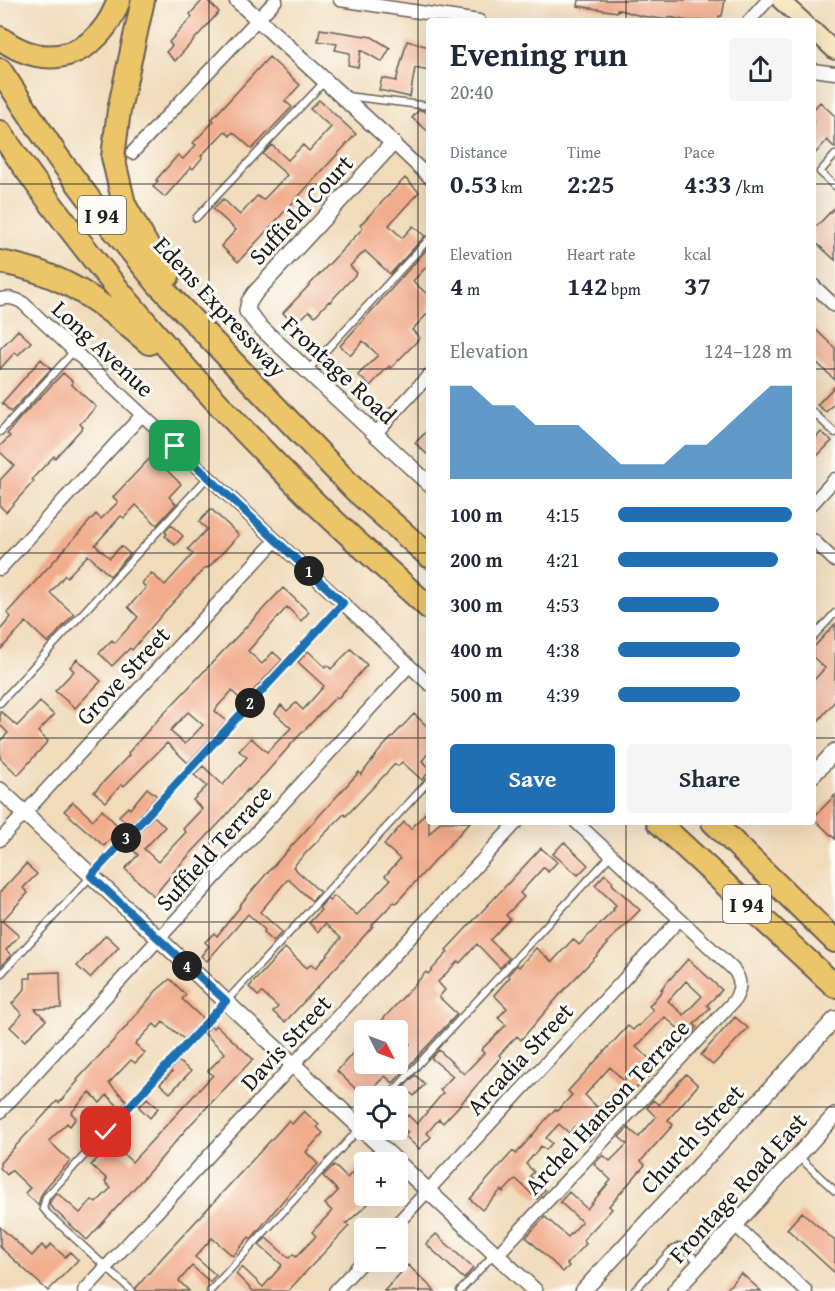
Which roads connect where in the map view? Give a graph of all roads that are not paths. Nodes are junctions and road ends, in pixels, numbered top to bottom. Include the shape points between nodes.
1 (119, 0) edge
2 (143, 0) edge
3 (237, 0) edge
4 (276, 0) edge
5 (340, 0) edge
6 (768, 0) edge
7 (780, 0) edge
8 (459, 18) edge
9 (752, 18) edge
10 (800, 18) edge
11 (258, 19) junction
12 (816, 33) edge
13 (0, 38) edge
14 (835, 51) edge
15 (0, 70) edge
16 (816, 70) edge
17 (835, 73) edge
18 (325, 81) junction
19 (342, 96) junction
20 (426, 106) edge
21 (0, 132) edge
22 (393, 143) junction
23 (132, 153) dead end
24 (835, 155) edge
25 (426, 174) edge
26 (835, 186) edge
27 (196, 218) dead end
28 (426, 242) edge
29 (0, 262) edge
30 (816, 288) edge
31 (4, 298) edge
32 (835, 306) edge
33 (248, 311) joint
34 (219, 348) junction
35 (74, 351) junction
36 (307, 371) junction
37 (426, 378) edge
38 (207, 391) junction
39 (142, 415) junction
40 (816, 415) edge
41 (0, 432) edge
42 (835, 433) edge
43 (375, 434) junction
44 (208, 477) junction
45 (835, 479) edge
46 (426, 481) edge
47 (816, 500) edge
48 (276, 540) junction
49 (816, 543) edge
50 (426, 553) edge
51 (835, 561) edge
52 (0, 569) edge
53 (343, 603) junction
54 (426, 605) edge
55 (835, 613) edge
56 (816, 634) edge
57 (409, 666) junction
58 (426, 681) edge
59 (0, 703) edge
60 (835, 751) edge
61 (816, 772) edge
62 (426, 784) edge
63 (0, 790) edge
64 (25, 813) junction
65 (514, 825) edge
66 (579, 825) edge
67 (661, 825) edge
68 (716, 825) edge
69 (0, 840) edge
70 (611, 855) junction
71 (91, 876) junction
72 (679, 920) junction
73 (159, 939) junction
74 (835, 941) edge
75 (0, 975) edge
76 (835, 986) edge
77 (226, 1001) junction
78 (835, 1018) edge
79 (294, 1065) junction
80 (398, 1086) edge
81 (0, 1112) edge
82 (835, 1115) edge
83 (354, 1118) edge
84 (354, 1134) edge
85 (377, 1140) edge
86 (798, 1156) junction
87 (428, 1191) junction
88 (835, 1191) edge
89 (402, 1218) edge
90 (735, 1225) junction
91 (496, 1254) junction
92 (700, 1263) junction
93 (106, 1267) junction
94 (354, 1271) edge
95 (84, 1291) edge
96 (132, 1291) edge
97 (210, 1291) edge
98 (335, 1291) edge
99 (460, 1291) edge
100 (535, 1291) edge
101 (583, 1291) edge
102 (634, 1291) edge
103 (675, 1291) edge
104 (806, 1291) edge

1 - 13 highway via 103,31 75,52 39,56
2 - 34 highway via 117,121 115,170 124,204 152,254
3 - 11 street
4 - 11 street
5 - 8 street
6 - 9 street
7 - 10 main road
11 - 18 street
11 - 23 street
12 - 14 main road
15 - 34 highway, Edens Expressway / I 94 via 93,204 158,284
16 - 17 street
18 - 19 street
18 - 27 lane
19 - 20 lane
19 - 22 street
21 - 38 highway, I 94 via 87,253
22 - 25 street
22 - 33 street, Suffield Court via 255,293
24 - 26 lane via 820,172
28 - 36 lane
29 - 38 highway via 38,271 74,286 115,314
30 - 32 street
31 - 35 street, Long Avenue via 16,298 23,303
33 - 36 street, Frontage Road via 258,326
34 - 50 highway, Edens Expressway / I 94 via 354,489
35 - 39 street, Long Avenue
35 - 41 lane
36 - 43 street, Frontage Road
37 - 43 street
38 - 54 highway, I 94 via 312,499
39 - 44 street, Long Avenue
39 - 52 street
40 - 42 lane
43 - 46 street, Frontage Road
44 - 48 street, Long Avenue
44 - 59 lane
45 - 47 street
48 - 53 street, Long Avenue
48 - 64 street, Grove Street
49 - 51 street
53 - 57 street, Long Avenue
53 - 71 lane
55 - 56 lane
57 - 58 street, Long Avenue
57 - 73 street, Suffield Terrace
60 - 61 street
62 - 77 lane
63 - 64 street
64 - 69 street, Grove Street
64 - 71 street
65 - 79 street, Davis Street
66 - 70 street
67 - 76 highway, I 94
68 - 74 highway, I 94
70 - 72 street
70 - 80 lane
71 - 73 street
71 - 75 lane
72 - 87 street, Arcadia Street
72 - 91 street, Archel Hanson Terrace via 739,976 739,992
73 - 77 street
73 - 81 street, Suffield Terrace
77 - 79 street
77 - 93 lane via 43,1203 47,1213
78 - 101 street, Church Street
79 - 83 street
79 - 93 street, Davis Street
82 - 86 street, Frontage Road East
84 - 97 lane
85 - 87 street
86 - 88 lane
86 - 90 street, Frontage Road East
87 - 89 street, Arcadia Street
87 - 91 street
90 - 92 street, Frontage Road East
90 - 104 street
91 - 99 lane
91 - 100 street
92 - 102 lane via 680,1246
92 - 103 street, Frontage Road East
93 - 95 street, Davis Street
93 - 96 lane
94 - 98 street

